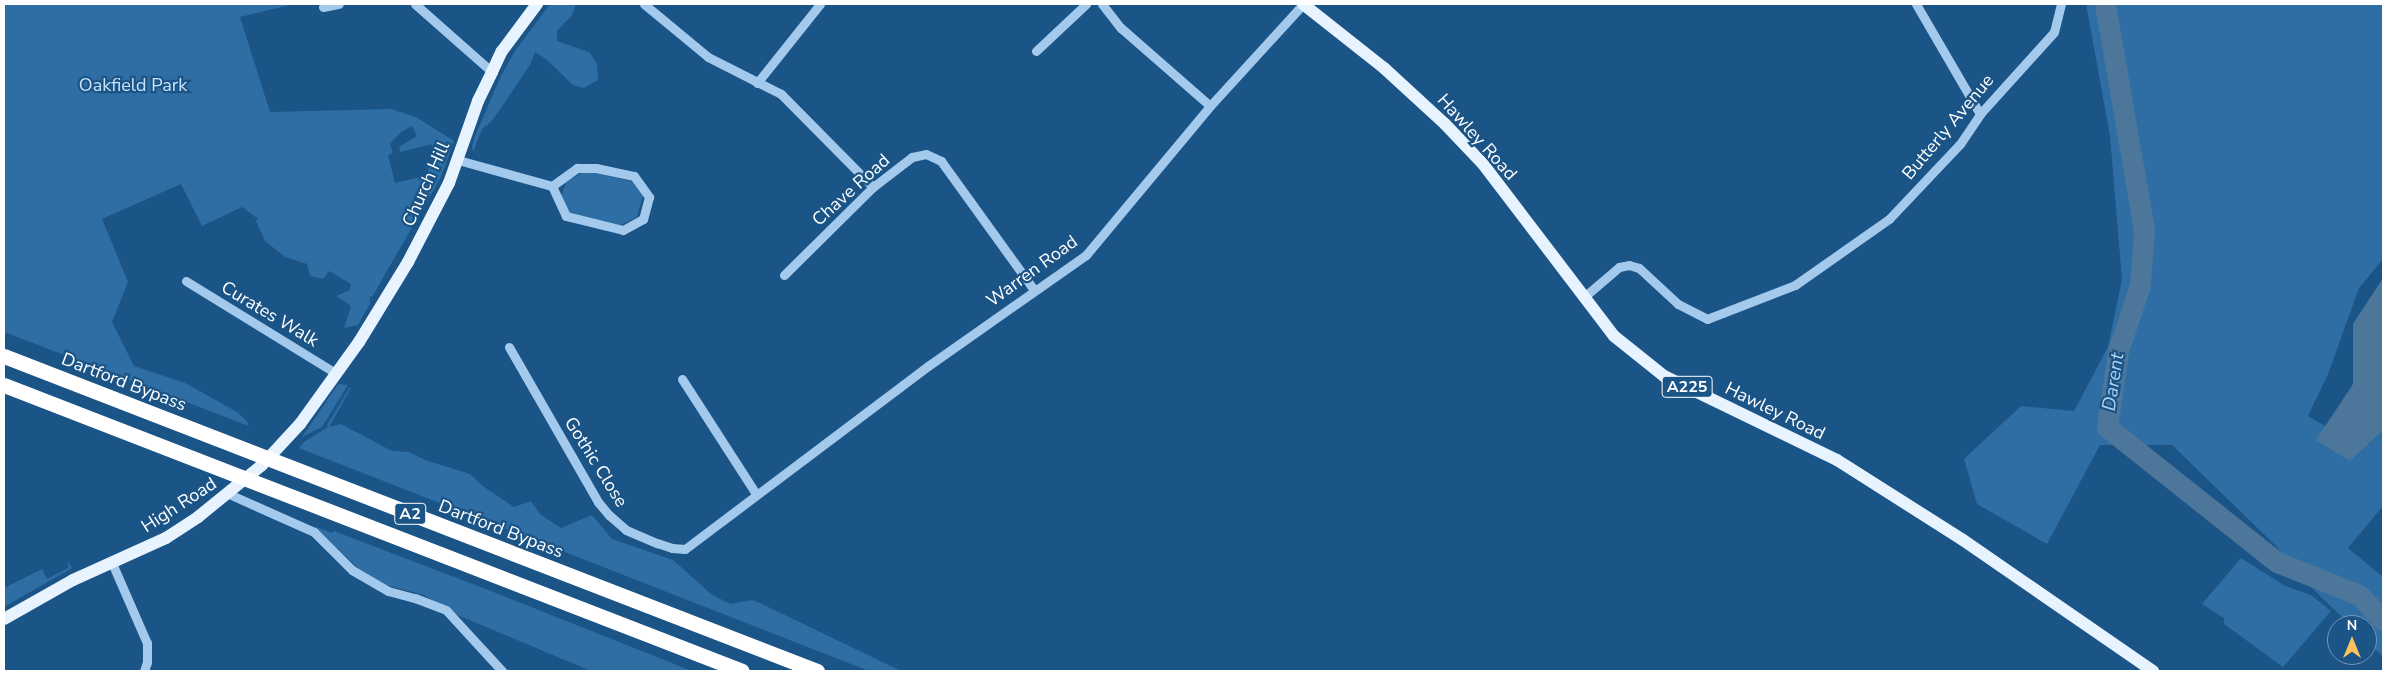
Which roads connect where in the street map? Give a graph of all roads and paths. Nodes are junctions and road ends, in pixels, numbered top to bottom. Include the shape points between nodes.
1 (339, 4) edge
2 (415, 4) edge
3 (537, 4) edge
4 (644, 4) edge
5 (820, 4) edge
6 (1086, 4) edge
7 (1102, 4) edge
8 (1303, 4) edge
9 (1916, 4) edge
10 (2061, 4) edge
11 (323, 8) dead end
12 (1036, 51) dead end
13 (492, 72) junction
14 (757, 83) junction
15 (1210, 106) junction
16 (1980, 114) junction
17 (458, 160) junction
18 (552, 186) junction
19 (873, 187) junction
20 (784, 275) dead end
21 (186, 281) dead end
22 (1034, 290) junction
23 (1584, 297) junction
24 (509, 347) dead end
25 (4, 356) edge
26 (337, 374) junction
27 (682, 379) dead end
28 (4, 385) edge
29 (229, 494) junction
30 (756, 494) junction
31 (691, 544) joint
32 (112, 563) junction
33 (4, 618) edge
34 (144, 671) edge
35 (502, 671) edge
36 (742, 671) edge
37 (817, 671) edge
38 (2153, 671) edge

1 - 11 street
2 - 13 street
3 - 13 main road, Church Hill via 519,26
4 - 14 street via 708,57
5 - 14 street
6 - 12 street
7 - 15 street via 1128,34
8 - 15 street, Warren Road
8 - 23 main road, Hawley Road / A225 via 1384,68 1451,130 1483,164
9 - 16 street
10 - 16 street, Butterly Avenue via 2054,32
13 - 17 main road, Church Hill via 478,101
14 - 19 street via 781,94
15 - 22 street, Warren Road via 1086,255
16 - 23 street, Butterly Avenue via 1960,144 1889,219 1795,285 1707,319 1678,304 1639,268 1629,265 1618,267
17 - 18 street
17 - 26 main road, Church Hill via 408,262
18 - 18 street via 577,168 596,168 634,176 649,197 643,219 623,230 566,216
19 - 20 street, Chave Road
19 - 22 street, Chave Road via 912,157 926,154 940,161
21 - 26 street, Curates Walk
22 - 30 street, Warren Road
23 - 38 main road, Hawley Road / A225 via 1614,336 1664,376 1837,460 1963,540
24 - 31 street, Gothic Close via 609,516 626,530 664,546 679,549
25 - 37 highway, Dartford Bypass / A2
26 - 29 main road, High Road via 284,442
27 - 30 street
28 - 36 highway, A2
29 - 32 main road, High Road via 166,538
29 - 35 street via 314,532 352,570 388,591 446,610
30 - 31 street, Warren Road
32 - 33 main road, High Road via 49,592
32 - 34 street via 147,643

